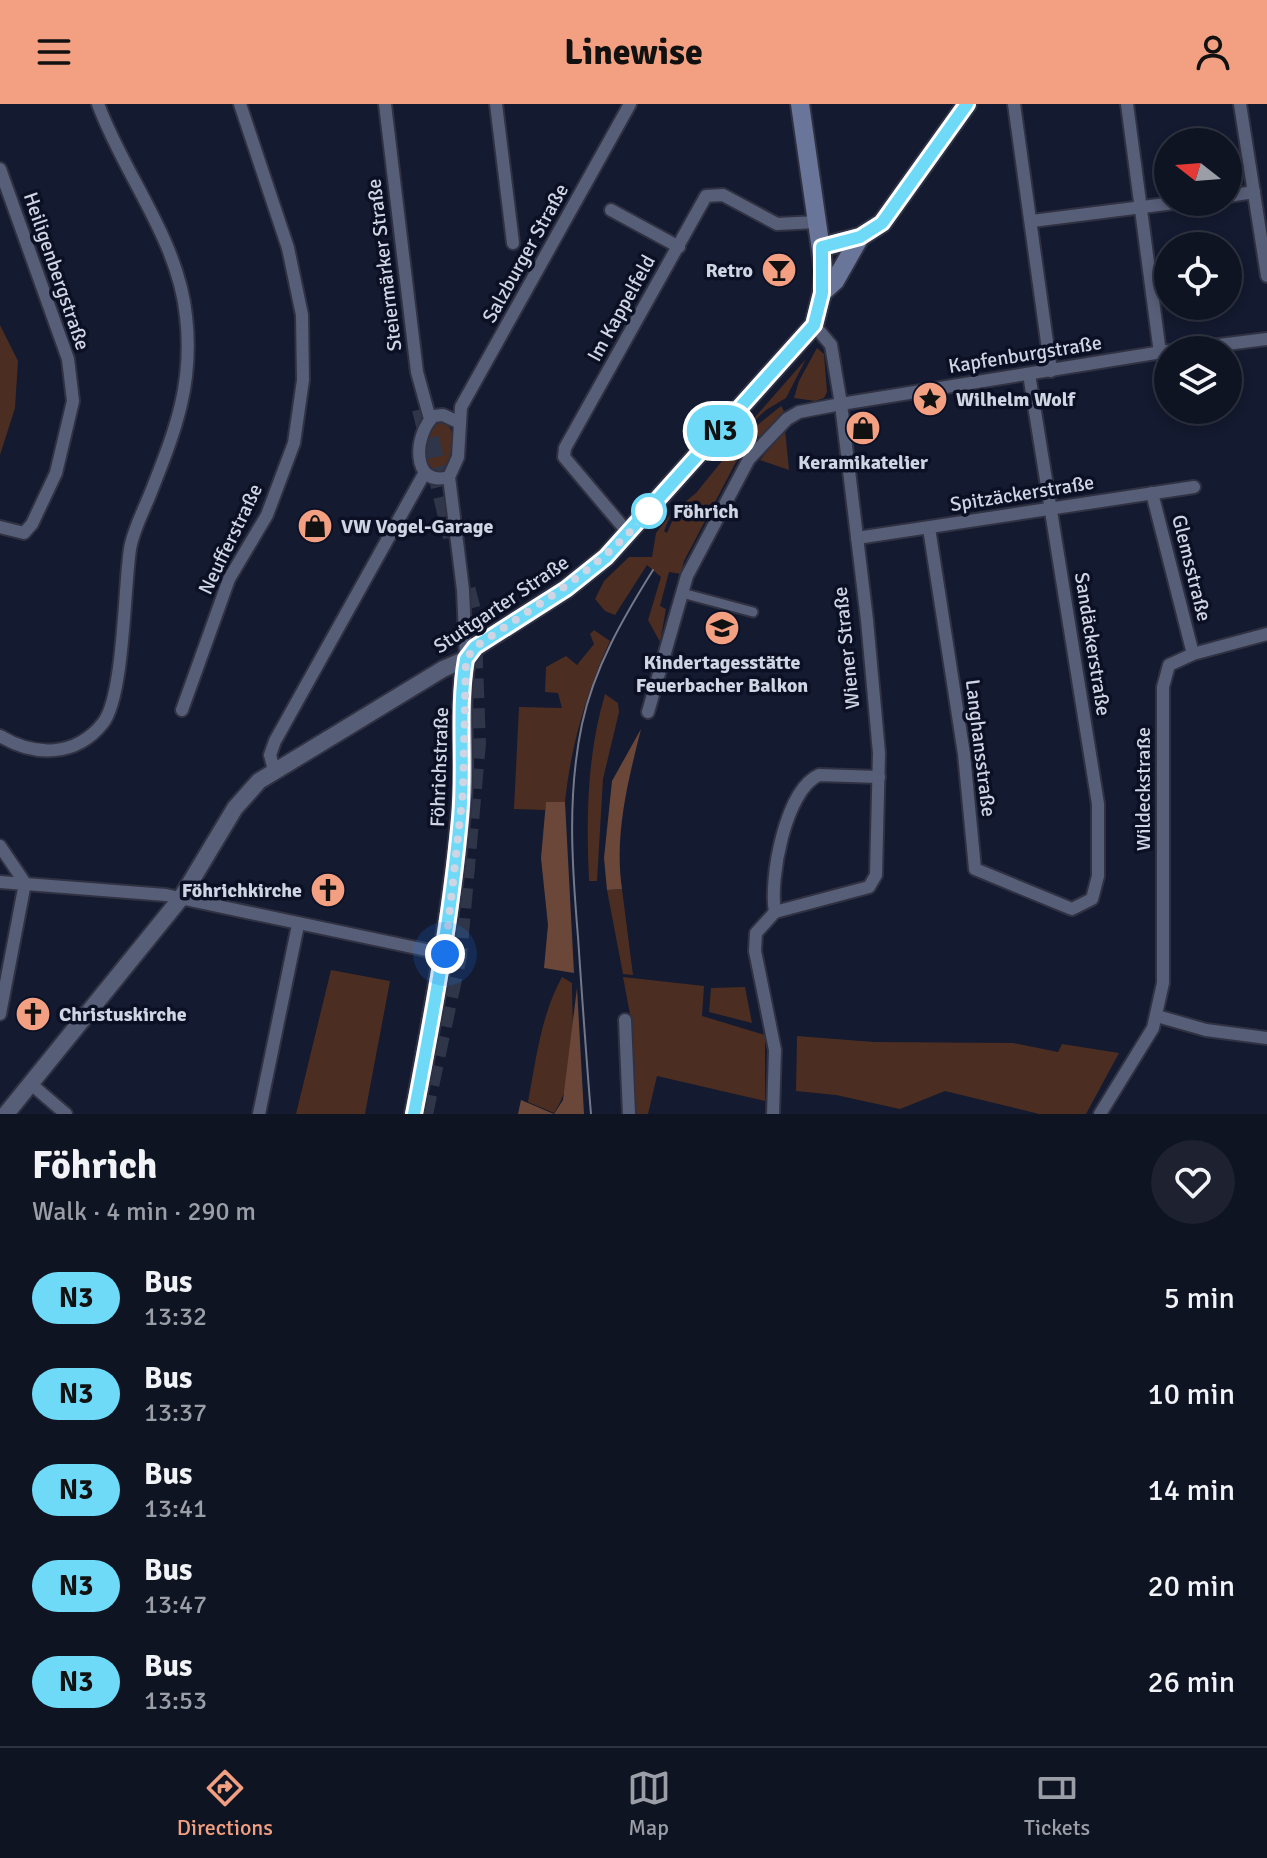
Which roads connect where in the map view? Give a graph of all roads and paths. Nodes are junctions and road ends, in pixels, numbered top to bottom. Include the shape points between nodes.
1 (98, 104) edge
2 (240, 104) edge
3 (385, 104) edge
4 (496, 104) edge
5 (630, 104) edge
6 (800, 104) edge
7 (967, 104) edge
8 (1014, 104) edge
9 (1127, 104) edge
10 (1240, 104) edge
11 (0, 169) edge
12 (1254, 192) junction
13 (1242, 194) edge
14 (1154, 206) edge
15 (1138, 208) junction
16 (611, 210) dead end
17 (1032, 221) junction
18 (818, 222) junction
19 (860, 237) junction
20 (513, 243) dead end
21 (679, 247) junction
22 (822, 247) junction
23 (1267, 276) edge
24 (822, 293) junction
25 (814, 325) junction
26 (1161, 336) edge
27 (1267, 339) edge
28 (1242, 342) edge
29 (1154, 354) edge
30 (1051, 371) junction
31 (1029, 374) junction
32 (841, 404) junction
33 (430, 419) junction
34 (458, 422) junction
35 (424, 474) junction
36 (449, 477) junction
37 (1194, 487) dead end
38 (1152, 493) junction
39 (1052, 507) junction
40 (0, 527) edge
41 (929, 528) junction
42 (629, 534) junction
43 (857, 538) junction
44 (682, 593) junction
45 (753, 612) dead end
46 (1267, 634) edge
47 (1193, 654) junction
48 (466, 659) junction
49 (182, 710) dead end
50 (648, 712) dead end
51 (0, 736) edge
52 (274, 770) junction
53 (879, 777) junction
54 (0, 846) edge
55 (0, 882) edge
56 (25, 883) junction
57 (181, 898) junction
58 (1072, 909) joint
59 (775, 912) junction
60 (298, 925) junction
61 (445, 954) junction
62 (0, 1014) edge
63 (1157, 1016) junction
64 (625, 1020) dead end
65 (1267, 1038) edge
66 (31, 1084) junction
67 (6, 1114) edge
68 (66, 1114) edge
69 (259, 1114) edge
70 (414, 1114) edge
71 (629, 1114) edge
72 (773, 1114) edge
73 (1100, 1114) edge

1 - 51 street via 173,260 186,313 190,366 180,418 131,545 116,682 105,721 84,740 51,753 19,748
2 - 49 street, Neufferstraße via 288,248 302,315 303,380 294,443 267,515 229,579
3 - 33 street, Steiermärker Straße via 417,372
4 - 20 street
5 - 34 street, Salzburger Straße via 468,393
6 - 18 main road
7 - 19 main road via 882,223
8 - 17 street
9 - 15 street
10 - 12 street
11 - 40 street, Heiligenbergstraße via 68,359 73,401 56,473 32,524 24,533
12 - 13 street
12 - 23 street
14 - 15 street
15 - 17 street
15 - 26 street
16 - 21 street
17 - 30 street
18 - 21 street, Im Kappelfeld via 777,224 723,195 711,194
18 - 22 main road
19 - 22 main road
19 - 24 main road via 835,281
21 - 42 street, Im Kappelfeld via 565,448 564,457
22 - 24 main road
24 - 25 main road
25 - 32 street, Wiener Straße via 831,345
25 - 42 main road, Stuttgarter Straße
27 - 28 street
29 - 30 street, Kapfenburgstraße
30 - 31 street, Kapfenburgstraße
31 - 32 street, Kapfenburgstraße
31 - 39 street, Sandäckerstraße
32 - 43 street, Wiener Straße
32 - 44 street, Kapfenburgstraße via 787,419 749,459
33 - 34 street via 443,415
33 - 35 street via 422,437
34 - 36 street, Föhrichstraße via 460,444
35 - 36 street
35 - 52 street via 275,741 270,755
36 - 48 street, Föhrichstraße
37 - 38 street, Spitzäckerstraße
38 - 39 street, Spitzäckerstraße
38 - 47 street, Glemsstraße
39 - 41 street, Spitzäckerstraße
39 - 58 street, Sandäckerstraße via 1098,804 1098,876 1092,899
41 - 43 street, Spitzäckerstraße
41 - 58 street, Langhansstraße via 964,754 975,869
42 - 48 main road, Stuttgarter Straße via 579,580 475,647
43 - 53 street, Wiener Straße
44 - 45 street
44 - 50 street, Kapfenburgstraße
46 - 47 street, Wildeckstraße
47 - 63 street, Wildeckstraße via 1169,665 1163,687 1164,931
48 - 52 street, Stuttgarter Straße
48 - 61 main road, Föhrichstraße via 463,792
52 - 57 street, Stuttgarter Straße via 235,808
53 - 59 street, Wiener Straße via 874,882
53 - 59 street via 810,779 773,868
54 - 56 street
55 - 56 street
56 - 57 street
56 - 62 street
57 - 60 street
57 - 66 street, Stuttgarter Straße
59 - 72 street via 759,927 754,941 775,1050
60 - 61 street
60 - 69 street
61 - 70 main road, Föhrichstraße
63 - 65 street via 1206,1030
63 - 73 street, Wildeckstraße
64 - 71 street
66 - 67 street, Stuttgarter Straße
66 - 68 street

